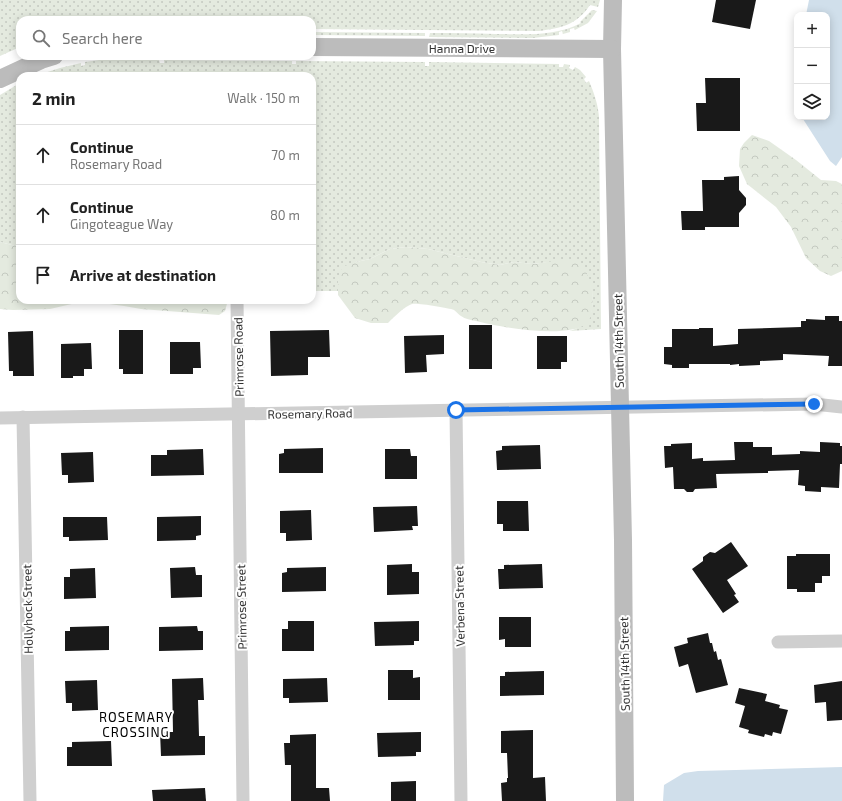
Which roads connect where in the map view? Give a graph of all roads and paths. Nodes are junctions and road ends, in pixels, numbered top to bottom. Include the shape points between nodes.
1 (613, 0) edge
2 (316, 47) edge
3 (612, 49) junction
4 (41, 60) edge
5 (0, 79) edge
6 (237, 304) edge
7 (619, 407) junction
8 (842, 407) edge
9 (456, 410) junction
10 (239, 414) junction
11 (23, 417) junction
12 (0, 418) edge
13 (842, 641) edge
14 (778, 642) dead end
15 (30, 801) edge
16 (243, 801) edge
17 (461, 801) edge
18 (625, 801) edge

1 - 3 main road, South 14th Street
2 - 3 main road, Hanna Drive
3 - 7 main road, South 14th Street
4 - 5 main road
6 - 10 street, Primrose Road
7 - 8 street, Rosemary Road via 814,404
7 - 9 street, Rosemary Road
7 - 18 main road, South 14th Street
9 - 10 street, Rosemary Road
9 - 17 street, Verbena Street
10 - 11 street, Rosemary Road
10 - 16 street, Primrose Street
11 - 12 street, Rosemary Road
11 - 15 street, Hollyhock Street
13 - 14 street

